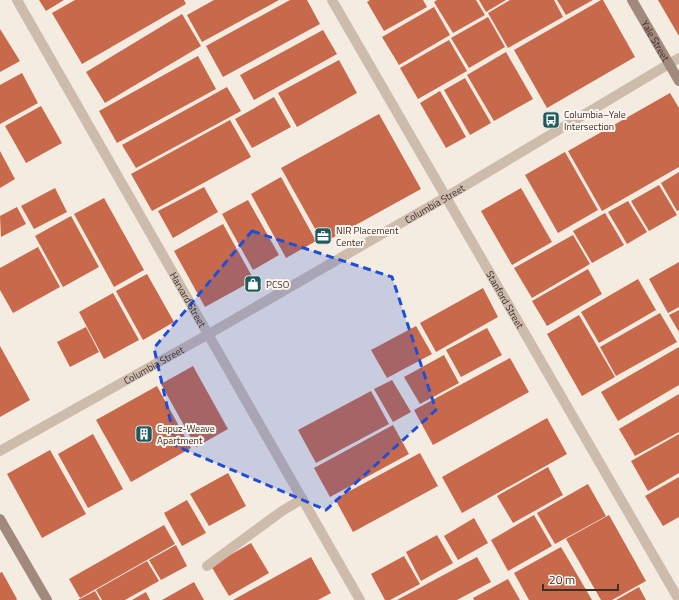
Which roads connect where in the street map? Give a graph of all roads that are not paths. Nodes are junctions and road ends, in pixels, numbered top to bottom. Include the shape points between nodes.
1 (17, 0) edge
2 (332, 0) edge
3 (632, 0) edge
4 (679, 58) edge
5 (669, 64) junction
6 (679, 81) edge
7 (446, 197) junction
8 (207, 335) junction
9 (0, 452) edge
10 (302, 499) junction
11 (0, 519) edge
12 (207, 566) dead end
13 (47, 600) edge
14 (360, 600) edge
15 (679, 600) edge

1 - 8 street, Harvard Street
2 - 7 street, Stanford Street
3 - 5 street, Yale Street
4 - 5 street, Columbia Street
5 - 6 street, Yale Street
5 - 7 street, Columbia Street
7 - 8 street, Columbia Street
7 - 15 street, Stanford Street
8 - 9 street, Columbia Street
8 - 10 street, Harvard Street
10 - 12 street
10 - 14 street, Harvard Street
11 - 13 street

